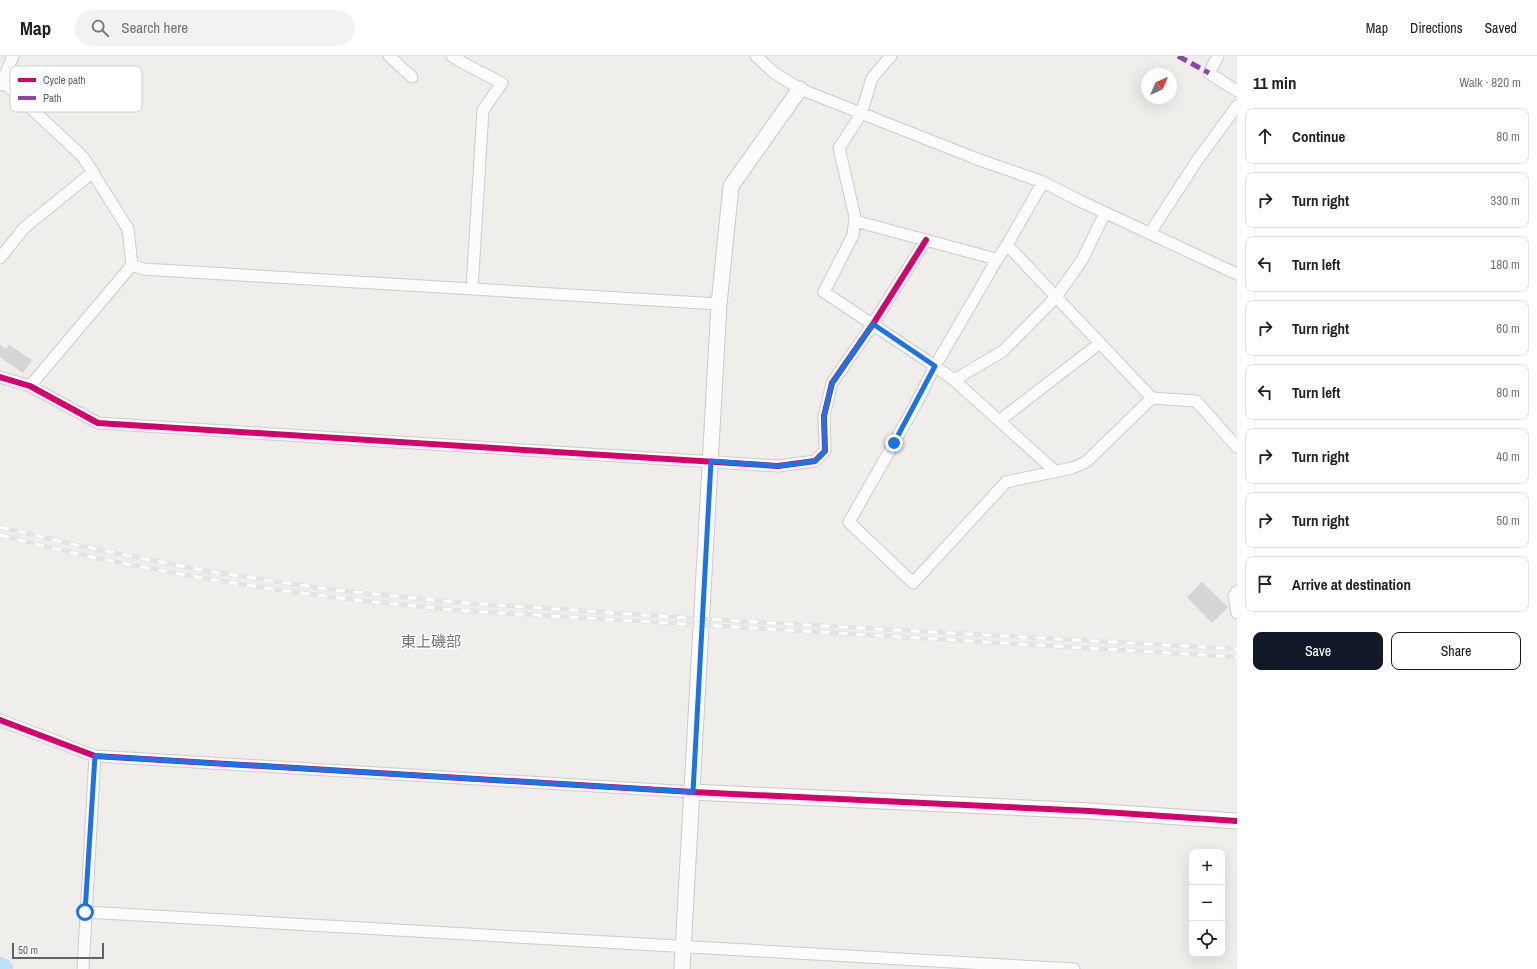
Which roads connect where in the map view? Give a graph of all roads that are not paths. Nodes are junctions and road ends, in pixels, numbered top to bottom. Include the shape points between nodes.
1 (13, 56) edge
2 (389, 56) edge
3 (452, 56) edge
4 (756, 56) edge
5 (891, 56) edge
6 (1218, 56) edge
7 (412, 77) dead end
8 (1, 82) edge
9 (800, 89) junction
10 (10, 90) edge
11 (1237, 92) edge
12 (1237, 106) edge
13 (34, 112) edge
14 (861, 114) junction
15 (93, 172) junction
16 (1043, 182) junction
17 (1105, 213) junction
18 (855, 221) junction
19 (1150, 233) junction
20 (926, 240) junction
21 (1007, 245) junction
22 (0, 258) edge
23 (996, 259) junction
24 (132, 265) junction
25 (1237, 274) edge
26 (472, 289) junction
27 (1056, 297) junction
28 (719, 304) junction
29 (873, 324) junction
30 (1100, 343) junction
31 (935, 366) junction
32 (0, 378) edge
33 (954, 380) junction
34 (30, 386) junction
35 (1152, 398) junction
36 (1000, 421) junction
37 (1237, 447) edge
38 (711, 461) junction
39 (1056, 472) junction
40 (1237, 591) edge
41 (1237, 613) edge
42 (0, 720) edge
43 (95, 756) junction
44 (693, 792) junction
45 (1237, 821) edge
46 (85, 912) junction
47 (683, 947) junction
48 (83, 969) edge
49 (682, 969) edge
50 (1074, 969) edge

1 - 8 street
2 - 7 street
3 - 26 street via 502,83 483,110
4 - 9 street via 773,72
5 - 14 street via 872,78
6 - 11 street via 1209,73
8 - 10 street
9 - 14 street
9 - 28 street via 730,186
12 - 19 street via 1196,162
13 - 15 street via 83,157
14 - 16 street
14 - 18 street via 839,148
15 - 22 street via 24,228
15 - 24 street via 128,228
16 - 17 street
16 - 21 street
17 - 19 street
17 - 27 street via 1082,260
18 - 20 street
18 - 29 street via 853,235 824,292
19 - 25 street
20 - 23 street
20 - 29 street
21 - 23 street
21 - 27 street
23 - 31 street
24 - 26 street via 143,269
24 - 34 street
26 - 28 street
27 - 30 street
27 - 33 street via 1003,351
28 - 38 street
29 - 31 street
29 - 38 street via 832,383 824,416 825,451 815,461 778,466
30 - 35 street
30 - 36 street
31 - 33 street
31 - 39 street via 849,522 913,583 1006,482
32 - 34 street
33 - 36 street
34 - 38 street via 98,423
35 - 37 street via 1196,401
35 - 39 street via 1086,462
36 - 39 street
38 - 44 street
40 - 41 street via 1234,596
42 - 43 street
43 - 44 street
43 - 46 street
44 - 45 street
44 - 47 street
46 - 47 street
46 - 48 street
47 - 49 street
47 - 50 street

